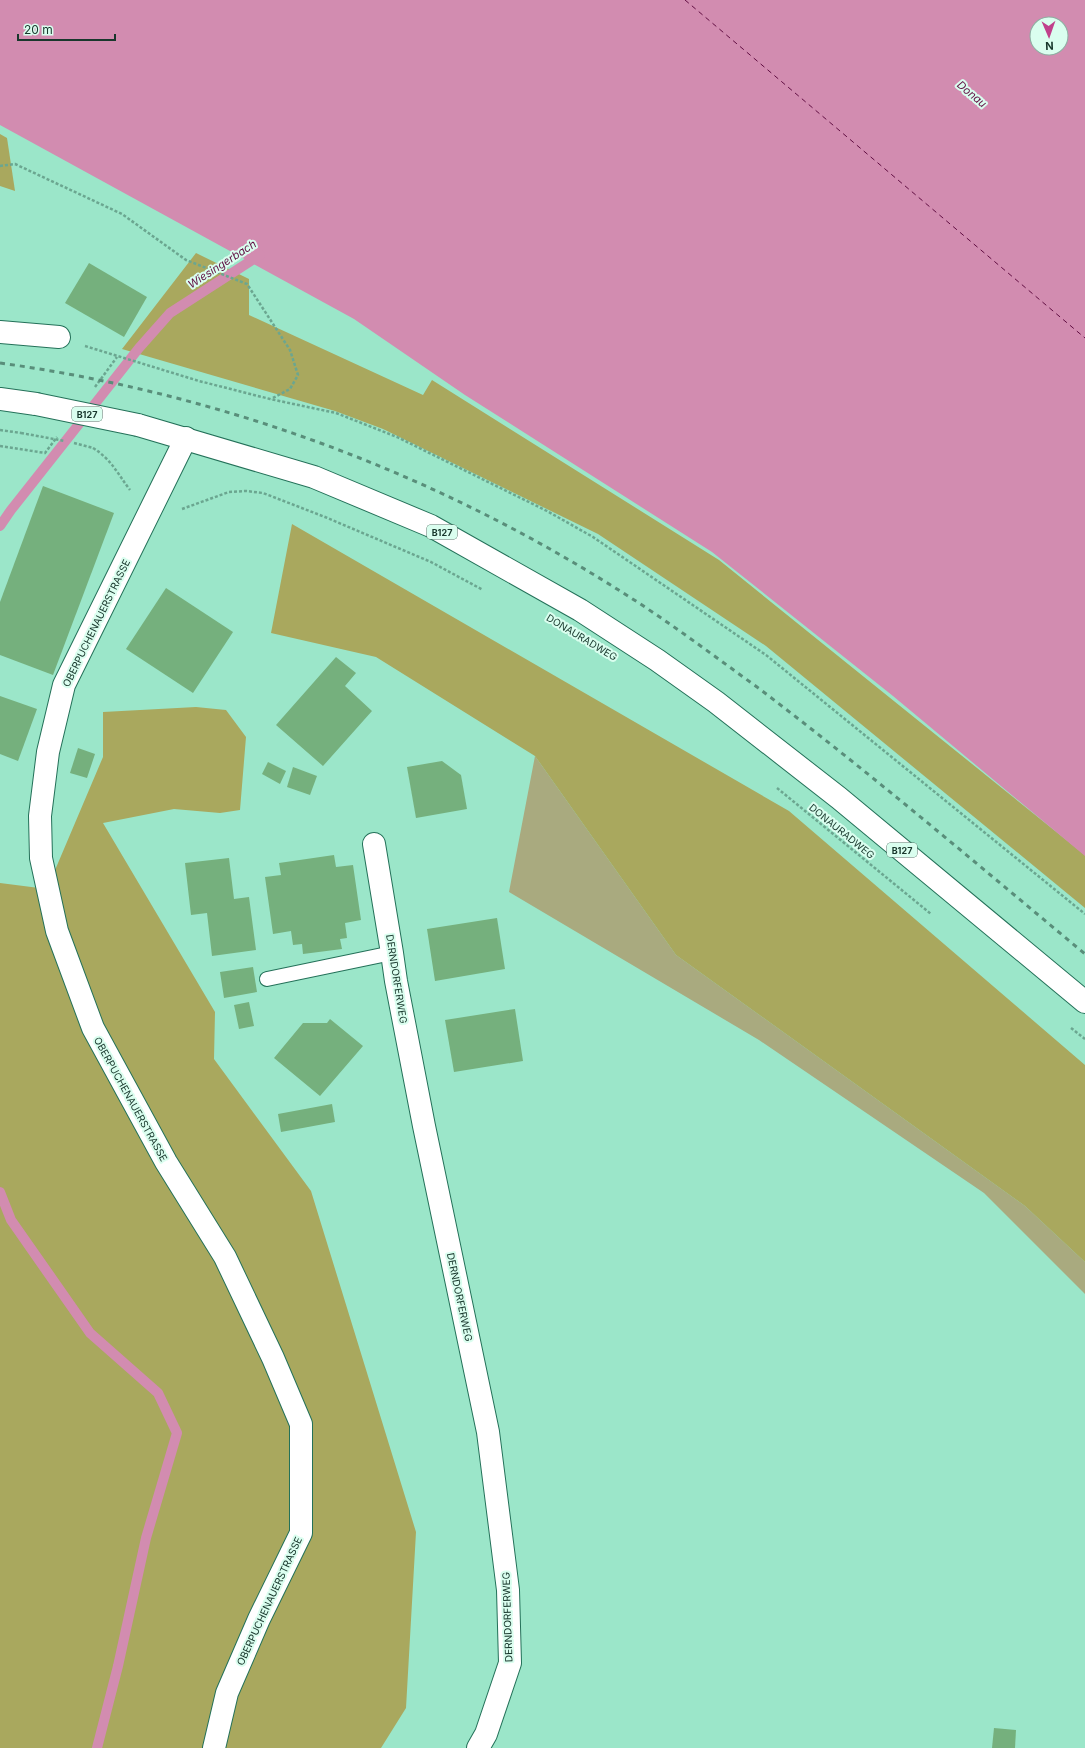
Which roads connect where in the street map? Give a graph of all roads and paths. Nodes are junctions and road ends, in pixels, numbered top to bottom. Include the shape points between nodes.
1 (0, 166) edge
2 (0, 332) edge
3 (59, 337) joint
4 (0, 399) edge
5 (270, 399) junction
6 (0, 430) edge
7 (186, 438) junction
8 (0, 446) edge
9 (45, 453) dead end
10 (151, 506) junction
11 (485, 592) dead end
12 (777, 788) dead end
13 (374, 844) dead end
14 (1085, 914) edge
15 (935, 917) dead end
16 (392, 953) junction
17 (267, 979) dead end
18 (1085, 1002) edge
19 (1067, 1025) dead end
20 (1085, 1039) edge
21 (214, 1748) edge
22 (478, 1748) edge

1 - 5 path via 16,164 122,214 186,260 247,284 290,350 298,375 290,389
2 - 3 street
3 - 5 path via 199,381
4 - 7 street, B127, bridge via 138,425
5 - 14 path via 336,413 397,437 547,511 593,537 766,655
6 - 10 path, bridge via 93,448 112,464 136,497
7 - 10 street, OBERPUCHENAUERSTRASSE
7 - 18 street, B127 via 314,478 431,526 580,610 657,660 729,712 839,798
8 - 9 path
10 - 11 path via 169,510 182,509 229,492 263,493 431,562
10 - 21 street, OBERPUCHENAUERSTRASSE via 129,556 64,685 48,752 40,816 41,858 57,932 93,1028 166,1162 225,1257 301,1424 301,1532 227,1693
12 - 15 path, DONAURADWEG
13 - 16 street, DERNDORFERWEG
16 - 17 lane
16 - 22 street, DERNDORFERWEG via 424,1126 488,1432 508,1590 510,1663 486,1734
19 - 20 path

